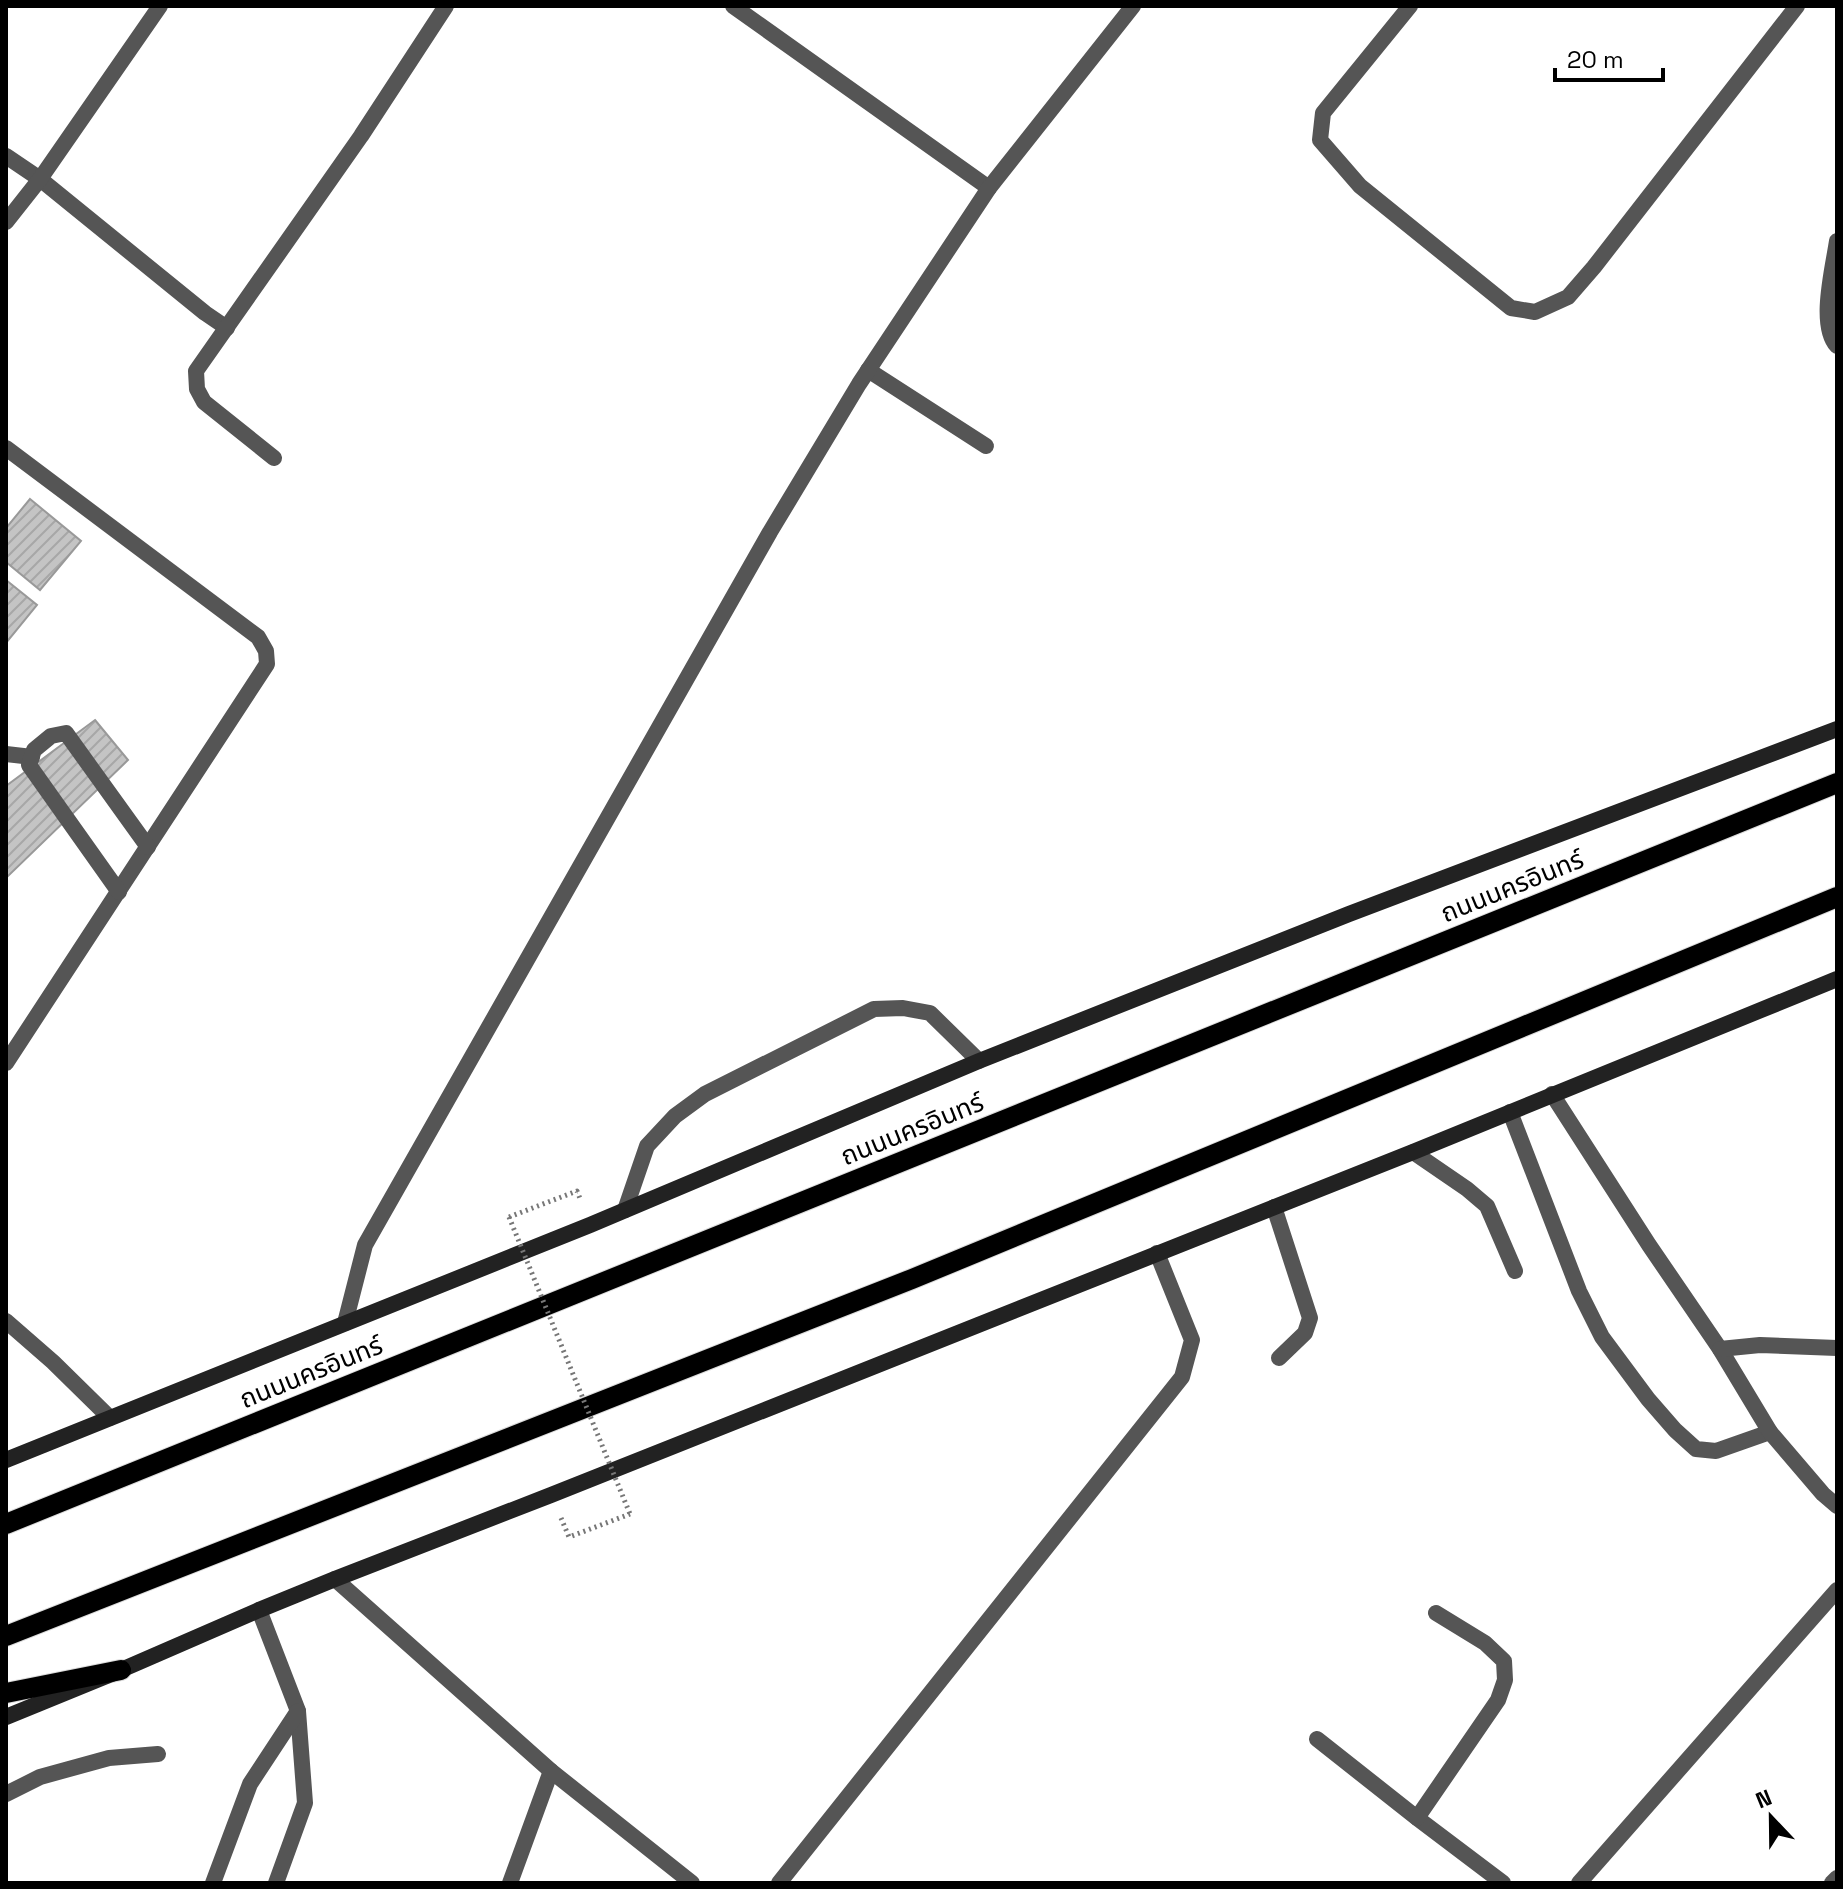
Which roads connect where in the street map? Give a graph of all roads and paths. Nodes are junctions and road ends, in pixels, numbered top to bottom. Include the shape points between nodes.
1 (160, 6) edge
2 (446, 6) edge
3 (733, 6) edge
4 (1133, 6) edge
5 (1410, 6) edge
6 (1797, 6) edge
7 (752, 12) edge
8 (6, 156) edge
9 (40, 179) junction
10 (989, 188) junction
11 (6, 222) edge
12 (1837, 241) edge
13 (227, 328) junction
14 (1837, 346) edge
15 (868, 370) junction
16 (986, 446) dead end
17 (6, 448) edge
18 (274, 458) dead end
19 (1837, 729) edge
20 (6, 754) edge
21 (32, 757) junction
22 (1837, 783) edge
23 (148, 847) junction
24 (119, 892) junction
25 (1837, 897) edge
26 (1837, 979) edge
27 (979, 1061) junction
28 (6, 1063) edge
29 (1552, 1094) junction
30 (1510, 1112) junction
31 (1413, 1152) junction
32 (577, 1191) dead end
33 (1274, 1207) junction
34 (625, 1210) junction
35 (1157, 1253) junction
36 (1515, 1271) dead end
37 (6, 1321) edge
38 (345, 1323) junction
39 (1837, 1348) edge
40 (1720, 1349) junction
41 (1279, 1358) dead end
42 (110, 1418) junction
43 (1770, 1432) junction
44 (6, 1460) edge
45 (1837, 1506) edge
46 (6, 1524) edge
47 (569, 1537) dead end
48 (335, 1579) junction
49 (1837, 1590) edge
50 (259, 1610) junction
51 (1436, 1613) dead end
52 (6, 1636) edge
53 (121, 1670) junction
54 (6, 1693) edge
55 (298, 1711) junction
56 (6, 1717) edge
57 (1317, 1739) dead end
58 (158, 1754) dead end
59 (551, 1771) junction
60 (6, 1794) edge
61 (1417, 1818) junction
62 (1837, 1878) edge
63 (213, 1883) edge
64 (276, 1883) edge
65 (510, 1883) edge
66 (692, 1883) edge
67 (779, 1883) edge
68 (1503, 1883) edge
69 (1579, 1883) edge
70 (1832, 1883) edge

1 - 9 street
2 - 13 street
3 - 7 street
4 - 10 street
5 - 6 street via 1323,113 1320,140 1360,186 1511,308 1535,312 1568,297 1594,267
7 - 10 street
8 - 9 street
9 - 11 street
9 - 13 street
10 - 15 street
12 - 14 street via 1826,319
13 - 18 street via 196,371 197,389 204,402
15 - 16 street
15 - 38 street via 770,532 365,1245
17 - 23 street via 258,637 266,651 267,664
19 - 27 main road, ถนนนครอินทร์ via 1363,908
20 - 21 street
21 - 23 street via 51,736 66,733
21 - 24 street via 29,765
22 - 46 main road, ถนนนครอินทร์
23 - 24 street
24 - 28 street
25 - 52 main road via 897,1285
26 - 29 main road
27 - 34 main road, ถนนนครอินทร์
27 - 34 street via 930,1013 874,1009 705,1094 675,1116 647,1146
29 - 30 main road
29 - 40 street
30 - 31 main road
30 - 43 street via 1579,1291 1602,1337 1648,1399 1696,1449 1716,1451
31 - 33 main road
31 - 36 street via 1487,1206
32 - 47 path, bridge via 509,1217 630,1514
33 - 35 main road
33 - 41 street via 1310,1318 1305,1333
34 - 38 main road, ถนนนครอินทร์
35 - 48 main road
35 - 67 street via 1192,1340 1182,1377
37 - 42 street
38 - 42 main road, ถนนนครอินทร์
39 - 40 street
40 - 43 street
42 - 44 main road, ถนนนครอินทร์
43 - 45 street
48 - 50 main road
48 - 59 street
49 - 69 street
50 - 53 main road
50 - 55 street
51 - 61 street via 1504,1661 1505,1680 1498,1700
53 - 54 main road
53 - 56 main road
55 - 63 street via 250,1784
55 - 64 street via 305,1803
57 - 61 street
58 - 60 street via 109,1758 40,1777
59 - 65 street
59 - 66 street
61 - 68 street
62 - 70 street

